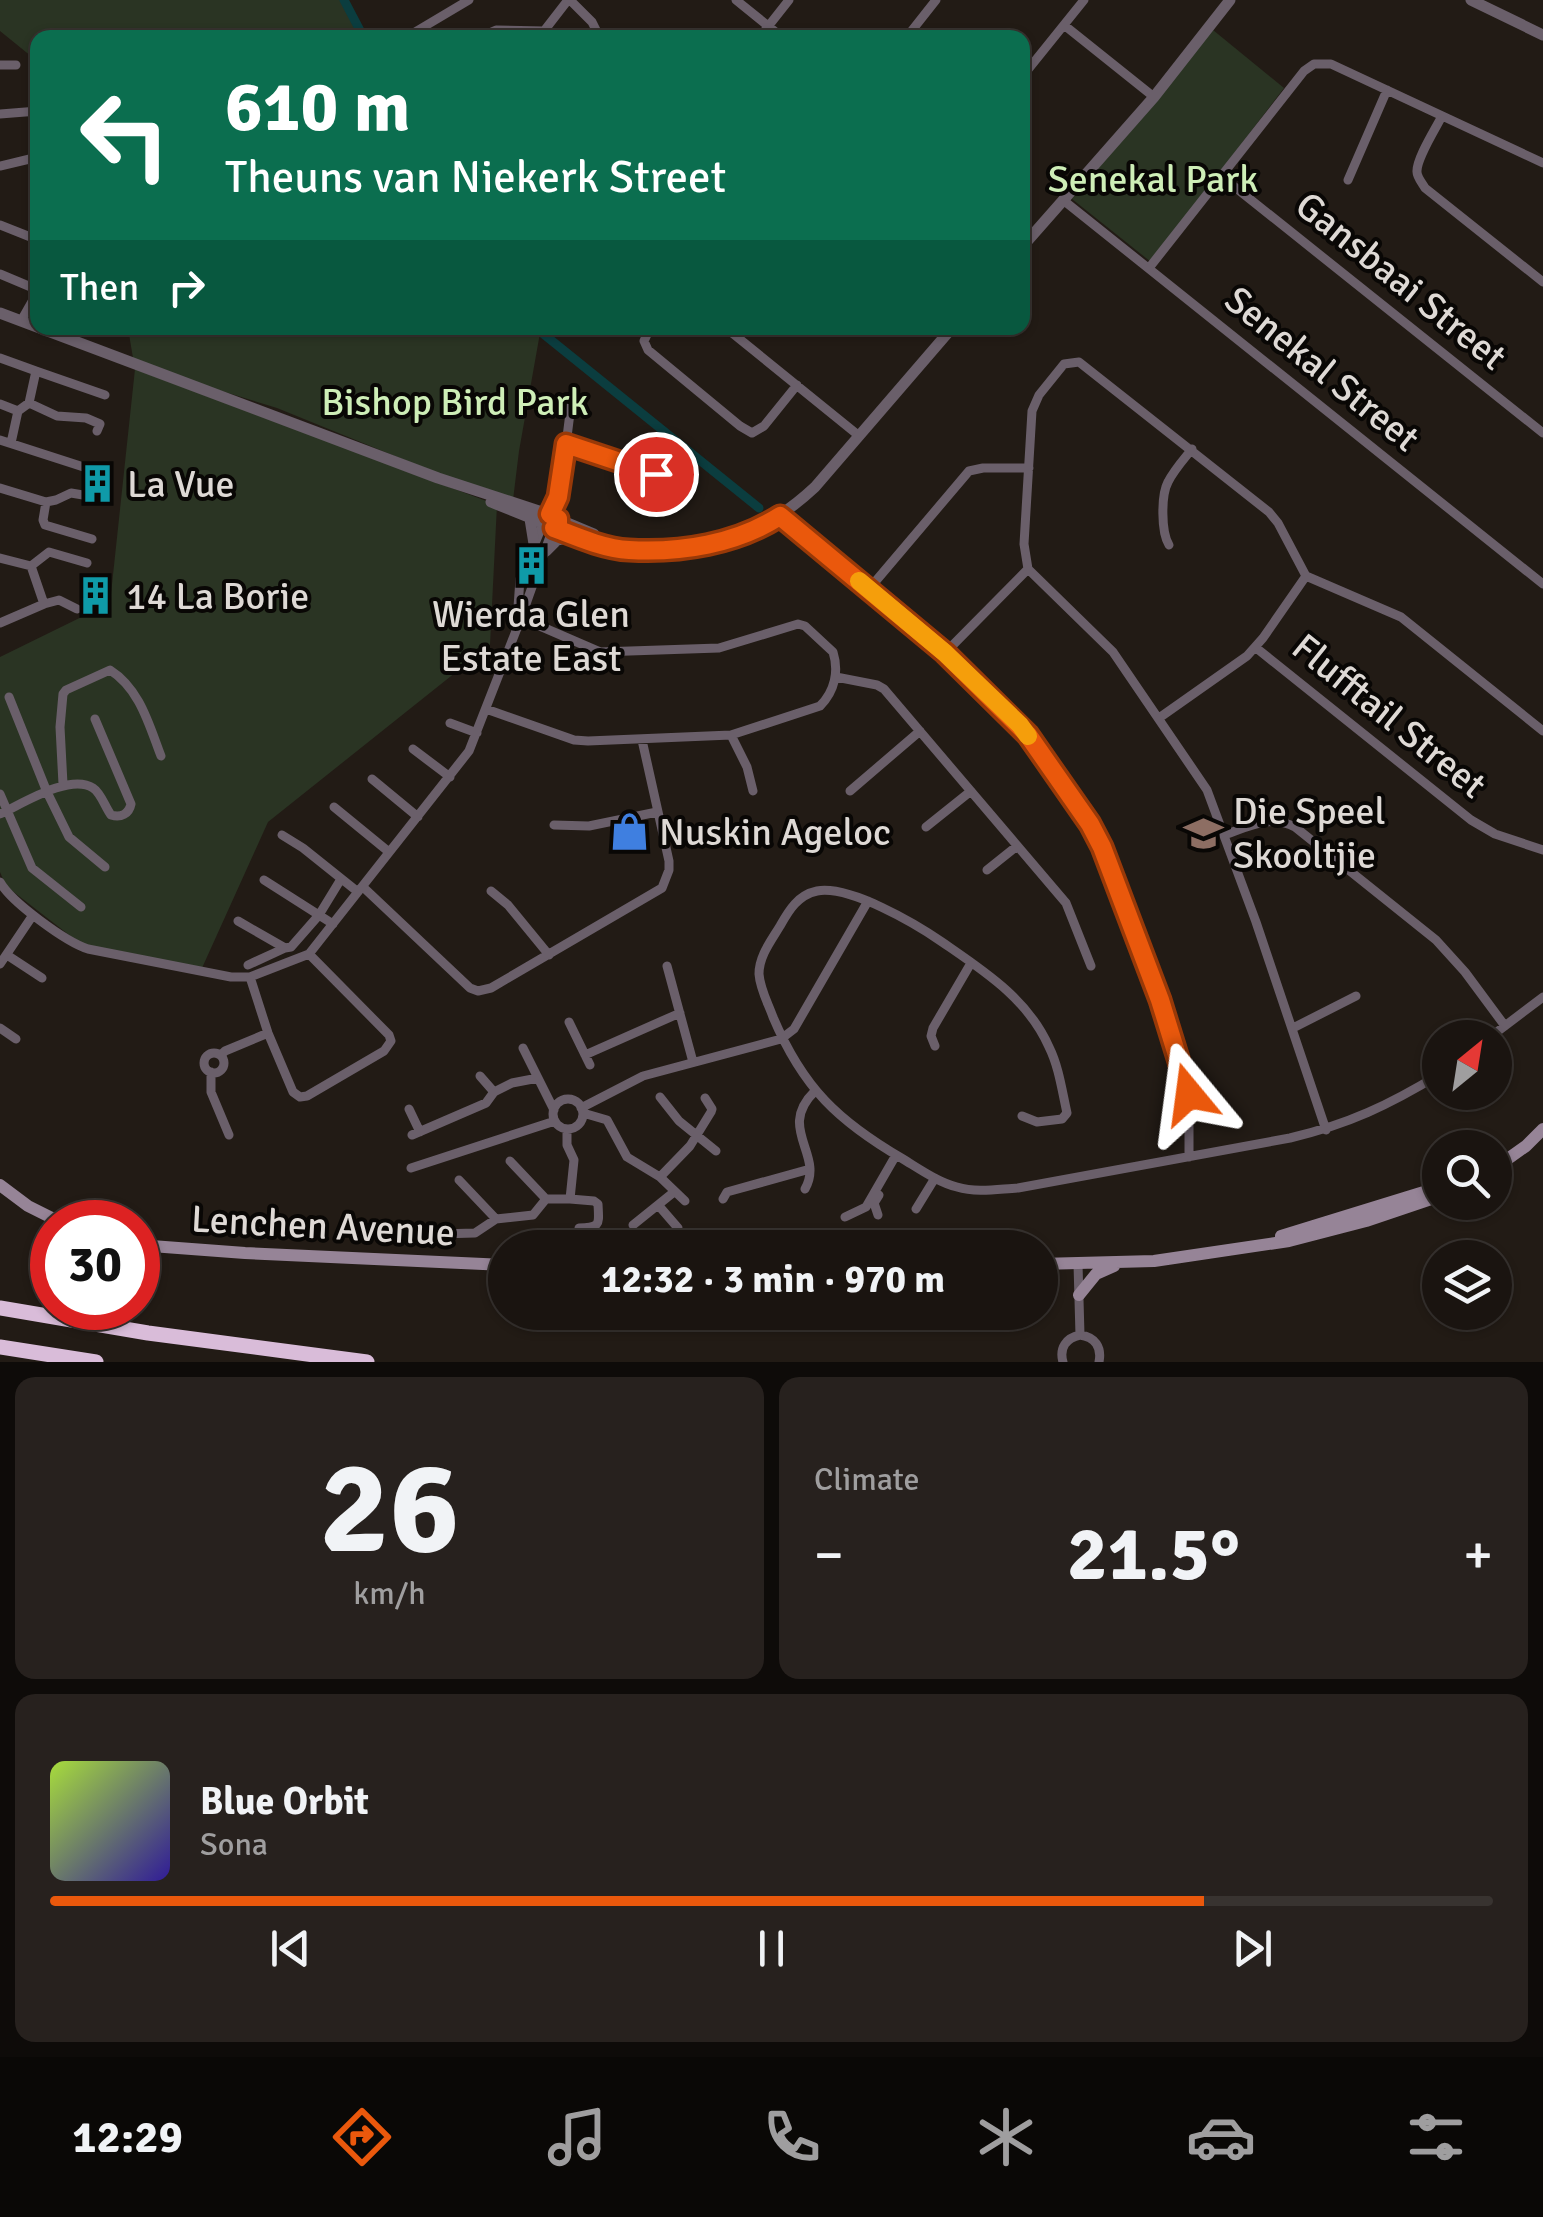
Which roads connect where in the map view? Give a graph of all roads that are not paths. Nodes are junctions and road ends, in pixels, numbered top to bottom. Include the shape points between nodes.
1 (469, 0) edge
2 (569, 0) edge
3 (736, 0) edge
4 (789, 0) edge
5 (936, 0) edge
6 (1084, 0) edge
7 (1230, 0) edge
8 (1470, 0) edge
9 (1064, 25) junction
10 (769, 26) junction
11 (418, 30) edge
12 (546, 30) edge
13 (596, 30) edge
14 (766, 30) edge
15 (774, 30) edge
16 (912, 30) edge
17 (1543, 34) edge
18 (0, 65) edge
19 (16, 65) dead end
20 (1030, 67) edge
21 (1387, 90) junction
22 (1154, 97) junction
23 (30, 112) edge
24 (0, 114) edge
25 (1442, 116) junction
26 (30, 159) edge
27 (1543, 163) edge
28 (0, 166) edge
29 (1221, 176) junction
30 (1348, 180) dead end
31 (1063, 200) junction
32 (0, 226) edge
33 (30, 237) edge
34 (1030, 237) edge
35 (1149, 268) junction
36 (0, 274) edge
37 (1543, 282) edge
38 (30, 287) edge
39 (30, 305) edge
40 (0, 314) edge
41 (21, 321) junction
42 (30, 324) edge
43 (58, 335) edge
44 (647, 335) edge
45 (738, 335) edge
46 (946, 335) edge
47 (0, 358) edge
48 (36, 372) junction
49 (797, 385) junction
50 (105, 395) dead end
51 (572, 397) dead end
52 (29, 403) junction
53 (0, 404) edge
54 (18, 411) junction
55 (97, 431) dead end
56 (1543, 433) edge
57 (858, 435) junction
58 (6, 442) edge
59 (566, 444) junction
60 (1192, 449) junction
61 (1029, 468) junction
62 (99, 472) dead end
63 (656, 474) dead end
64 (0, 488) edge
65 (95, 498) dead end
66 (46, 502) junction
67 (780, 516) junction
68 (548, 521) junction
69 (580, 537) junction
70 (92, 540) dead end
71 (1169, 545) dead end
72 (532, 548) junction
73 (640, 550) junction
74 (544, 554) junction
75 (0, 558) edge
76 (87, 563) dead end
77 (30, 566) junction
78 (1028, 569) junction
79 (1306, 576) junction
80 (1543, 584) edge
81 (869, 589) junction
82 (44, 604) junction
83 (76, 609) dead end
84 (518, 620) junction
85 (0, 623) edge
86 (1255, 647) junction
87 (945, 653) junction
88 (836, 677) junction
89 (8, 696) dead end
90 (486, 709) junction
91 (1159, 718) junction
92 (95, 719) dead end
93 (450, 723) dead end
94 (1543, 730) edge
95 (920, 731) junction
96 (477, 733) junction
97 (731, 735) junction
98 (642, 740) junction
99 (413, 749) dead end
100 (161, 756) dead end
101 (450, 777) junction
102 (372, 779) dead end
103 (63, 784) junction
104 (752, 791) dead end
105 (850, 791) dead end
106 (971, 791) junction
107 (47, 792) junction
108 (0, 794) edge
109 (334, 807) dead end
110 (4, 812) edge
111 (657, 812) junction
112 (418, 817) junction
113 (554, 824) dead end
114 (926, 827) dead end
115 (282, 835) dead end
116 (1224, 835) junction
117 (1017, 846) junction
118 (1543, 850) edge
119 (389, 852) junction
120 (105, 866) dead end
121 (987, 870) dead end
122 (264, 880) dead end
123 (341, 880) junction
124 (0, 882) edge
125 (361, 889) junction
126 (491, 891) dead end
127 (868, 901) junction
128 (81, 908) dead end
129 (319, 914) junction
130 (34, 916) junction
131 (238, 920) dead end
132 (333, 924) junction
133 (284, 948) junction
134 (310, 954) junction
135 (549, 955) junction
136 (3, 959) edge
137 (971, 962) junction
138 (248, 965) dead end
139 (667, 966) dead end
140 (1091, 966) dead end
141 (250, 977) junction
142 (42, 978) dead end
143 (1356, 996) dead end
144 (1543, 996) edge
145 (680, 1013) junction
146 (1501, 1020) edge
147 (1512, 1020) edge
148 (569, 1022) dead end
149 (776, 1024) junction
150 (0, 1028) edge
151 (1292, 1028) junction
152 (794, 1029) junction
153 (268, 1033) junction
154 (16, 1039) dead end
155 (781, 1039) junction
156 (935, 1046) dead end
157 (523, 1048) dead end
158 (221, 1055) junction
159 (693, 1062) junction
160 (211, 1072) junction
161 (480, 1076) dead end
162 (538, 1078) junction
163 (1422, 1084) edge
164 (815, 1091) junction
165 (494, 1092) junction
166 (660, 1097) dead end
167 (706, 1098) dead end
168 (409, 1109) dead end
169 (582, 1110) junction
170 (554, 1115) junction
171 (1022, 1116) dead end
172 (1543, 1128) edge
173 (566, 1129) junction
174 (1326, 1130) junction
175 (696, 1134) junction
176 (229, 1135) dead end
177 (1512, 1148) edge
178 (716, 1151) dead end
179 (898, 1156) junction
180 (1512, 1156) edge
181 (1189, 1157) junction
182 (510, 1160) dead end
183 (411, 1168) dead end
184 (810, 1169) junction
185 (660, 1177) junction
186 (935, 1178) junction
187 (459, 1180) dead end
188 (0, 1186) edge
189 (805, 1189) dead end
190 (674, 1192) junction
191 (1422, 1193) edge
192 (546, 1199) junction
193 (570, 1199) junction
194 (723, 1199) dead end
195 (685, 1201) dead end
196 (1422, 1202) edge
197 (659, 1206) junction
198 (30, 1207) edge
199 (916, 1209) dead end
200 (878, 1214) dead end
201 (845, 1217) dead end
202 (496, 1219) junction
203 (632, 1225) dead end
204 (578, 1228) dead end
205 (678, 1228) dead end
206 (439, 1234) dead end
207 (1250, 1246) junction
208 (160, 1247) edge
209 (1121, 1263) junction
210 (488, 1264) edge
211 (1058, 1264) edge
212 (1078, 1264) junction
213 (1079, 1295) junction
214 (0, 1308) edge
215 (1080, 1335) junction
216 (0, 1347) edge
217 (96, 1362) edge
218 (368, 1362) edge
219 (1063, 1362) edge
220 (1099, 1362) edge

1 - 11 street
2 - 12 street
2 - 13 street
3 - 10 street
4 - 10 street
5 - 16 street
6 - 9 street
7 - 22 street
8 - 17 street
9 - 20 street
9 - 22 street
10 - 14 street
10 - 15 street
18 - 19 street
21 - 25 street
21 - 29 street via 1332,64 1309,66
21 - 30 street
22 - 31 street
23 - 24 street
25 - 27 street
25 - 37 street via 1418,162 1419,180
26 - 28 street
29 - 35 street
29 - 56 street, Gansbaai Street
31 - 34 street
31 - 35 street, Senekal Street
32 - 33 street
35 - 80 street, Senekal Street
36 - 38 street
39 - 41 street
40 - 41 street
41 - 42 street
43 - 68 street
44 - 49 street via 648,350 752,432
45 - 49 street
46 - 57 street
47 - 48 street
48 - 50 street
48 - 52 street
49 - 57 street
51 - 59 street
52 - 54 street
52 - 55 street via 58,416 86,418 100,424
53 - 54 street
54 - 58 street
57 - 67 street via 815,487
58 - 62 street
59 - 63 street
59 - 68 street
60 - 61 street via 1079,362 1064,364 1035,401
60 - 71 street via 1166,486 1163,530
60 - 79 street via 1274,517
61 - 78 street
61 - 81 street via 969,471
64 - 66 street
65 - 66 street via 71,492
66 - 70 street via 45,525
67 - 73 street via 723,542
67 - 81 street
68 - 69 street
68 - 72 street
68 - 73 street
68 - 74 street
69 - 73 street
69 - 74 street via 560,538
72 - 74 street
72 - 84 street via 520,579
74 - 84 street
75 - 77 street
76 - 77 street via 49,552
77 - 82 street
78 - 87 street
78 - 91 street via 1112,652
79 - 86 street
79 - 94 street via 1401,618
81 - 87 street
82 - 83 street via 62,600
82 - 85 street
84 - 88 street via 600,652 719,648 798,624 833,652
84 - 90 street
86 - 91 street
86 - 118 street, Flufftail Street via 1471,820
87 - 181 street via 1020,725 1102,847 1189,1094
88 - 95 street via 881,686
88 - 97 street via 820,706
89 - 107 street
90 - 96 street
90 - 98 street via 574,740
91 - 116 street via 1202,782
92 - 103 street via 130,806 114,816 94,789
93 - 96 street
95 - 105 street
95 - 106 street
96 - 101 street
97 - 98 street
97 - 104 street
98 - 111 street
99 - 101 street
100 - 103 street via 136,694 110,670 64,692
101 - 112 street
102 - 112 street
103 - 107 street
106 - 114 street
106 - 117 street
107 - 110 street
107 - 120 street via 68,837
108 - 110 street
109 - 119 street
110 - 128 street via 32,868
111 - 113 street via 589,826
111 - 135 street via 668,861 662,888
112 - 119 street
115 - 123 street
116 - 146 street via 1271,820 1295,827 1436,940
116 - 151 street
117 - 121 street
117 - 140 street via 1066,903
119 - 125 street
122 - 129 street
123 - 125 street
123 - 129 street
124 - 130 street
125 - 132 street
125 - 135 street via 478,991
126 - 135 street
127 - 137 street
127 - 149 street via 824,890 789,909 760,963 761,987
127 - 152 street
129 - 132 street
129 - 133 street
130 - 136 street
130 - 141 street via 88,950
131 - 133 street
132 - 134 street
133 - 138 street
134 - 141 street
134 - 153 street via 389,1035 390,1044 300,1097
136 - 142 street
137 - 156 street via 932,1028
137 - 171 street via 1033,1017 1056,1064 1065,1117 1040,1122
139 - 145 street
141 - 153 street
143 - 151 street
144 - 147 street
145 - 148 street via 587,1060
145 - 159 street
149 - 152 street
149 - 155 street
150 - 154 street
151 - 174 street
152 - 155 street
153 - 158 street
155 - 159 street
155 - 164 street
157 - 162 street
158 - 160 street via 223,1068
158 - 160 street via 205,1058
159 - 169 street via 644,1076
160 - 176 street via 211,1092
161 - 165 street
162 - 165 street
162 - 170 street
163 - 174 street
164 - 179 street via 852,1127
164 - 184 street via 799,1117
165 - 168 street via 486,1103 416,1133
166 - 175 street
167 - 175 street via 712,1111
169 - 170 street via 569,1100
169 - 173 street via 580,1123
169 - 185 street via 608,1120 627,1157
170 - 173 street
170 - 183 street
172 - 177 main road
172 - 180 main road
173 - 193 street via 574,1160
174 - 181 street
175 - 178 street
175 - 185 street
179 - 186 street
179 - 200 street via 874,1203
179 - 201 street via 866,1208
181 - 186 street via 1018,1188 960,1188
182 - 192 street
184 - 189 street
184 - 194 street via 726,1192
185 - 190 street
186 - 199 street
187 - 202 street
188 - 198 main road
190 - 195 street
190 - 197 street
191 - 207 main road
192 - 193 street
192 - 202 street via 532,1215
193 - 204 street via 598,1204 597,1226
196 - 207 main road via 1307,1238
197 - 203 street
197 - 205 street
202 - 206 street via 476,1234
207 - 209 main road
208 - 210 main road, Lenchen Avenue
209 - 212 main road
209 - 213 main road via 1096,1274
211 - 212 main road
212 - 213 street
213 - 215 street
214 - 218 highway
215 - 219 street via 1066,1341
215 - 220 street via 1099,1346
216 - 217 highway

